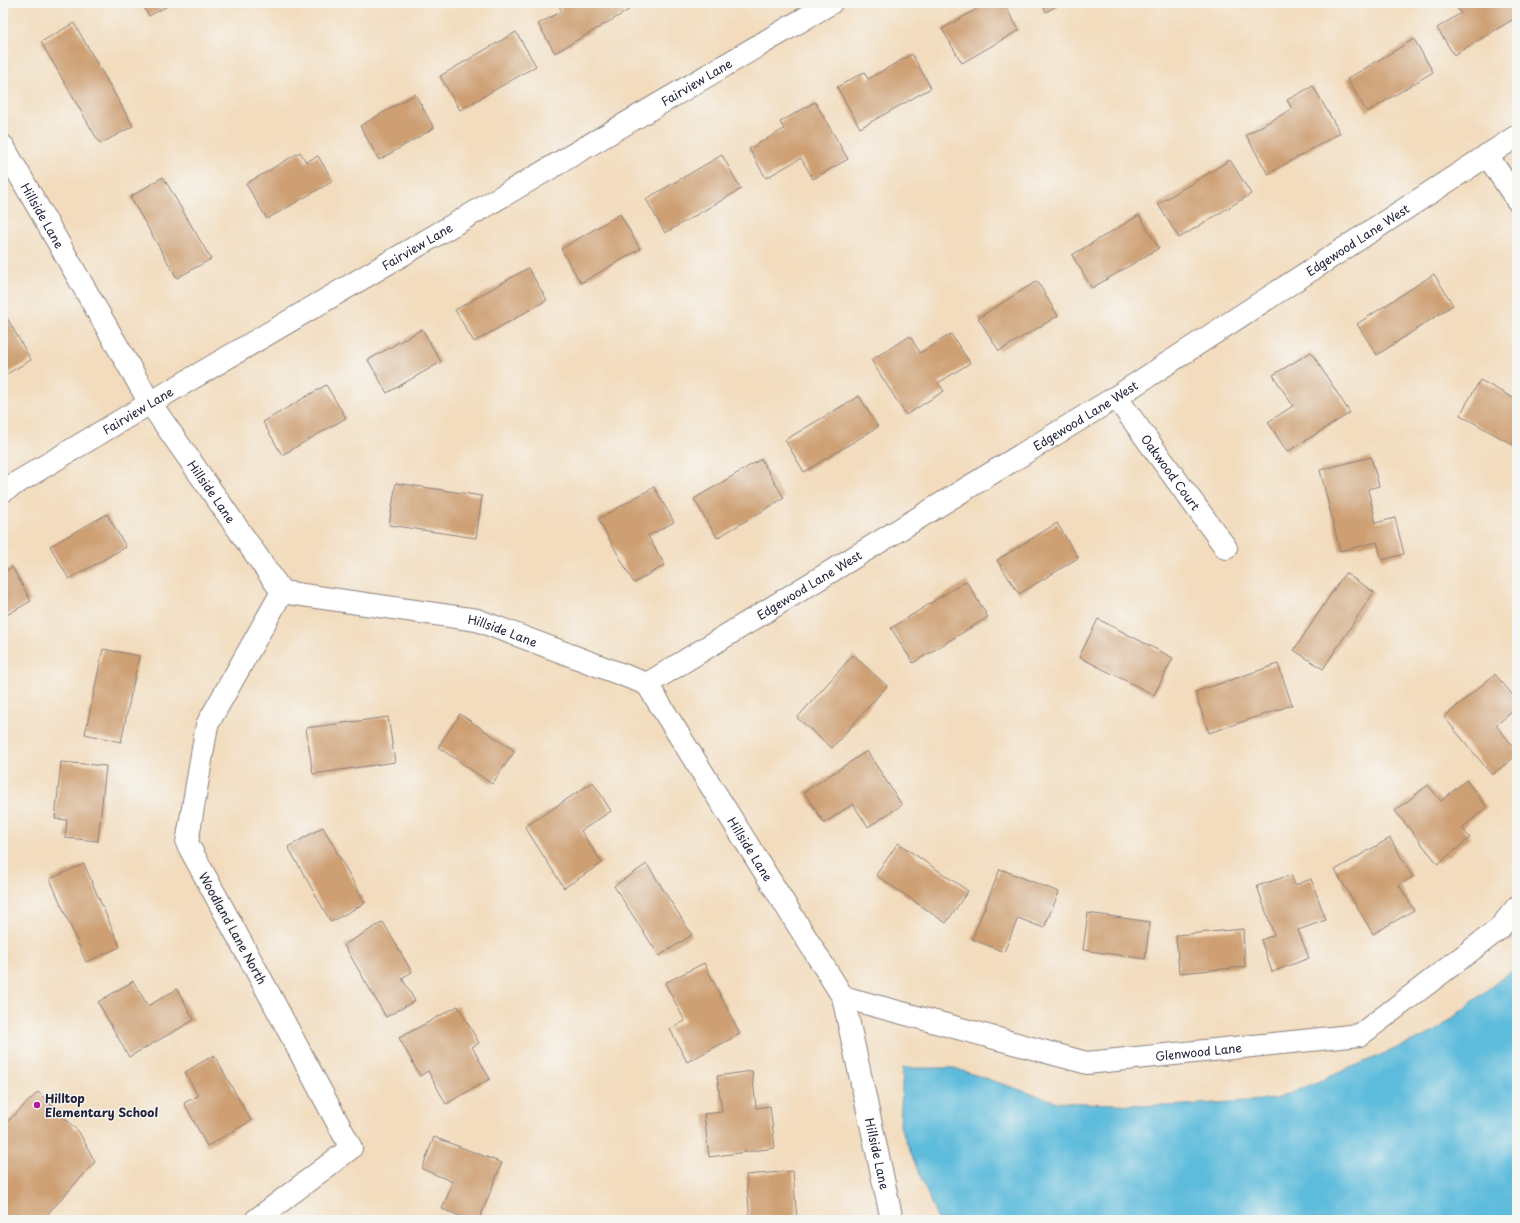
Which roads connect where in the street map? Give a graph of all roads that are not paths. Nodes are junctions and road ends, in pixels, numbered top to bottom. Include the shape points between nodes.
1 (831, 3) edge
2 (1517, 136) edge
3 (3, 146) edge
4 (1488, 156) junction
5 (1517, 200) edge
6 (1116, 396) junction
7 (150, 403) junction
8 (3, 491) edge
9 (1226, 548) dead end
10 (282, 592) junction
11 (646, 684) junction
12 (1517, 907) edge
13 (843, 997) junction
14 (256, 1220) edge
15 (892, 1220) edge

1 - 7 street, Fairview Lane
2 - 4 street, Edgewood Lane West
3 - 7 street, Hillside Lane
4 - 5 street
4 - 6 street, Edgewood Lane West
6 - 9 street, Oakwood Court
6 - 11 street, Edgewood Lane West
7 - 8 street, Fairview Lane
7 - 10 street, Hillside Lane
10 - 11 street, Hillside Lane via 477,620
10 - 14 street, Woodland Lane North via 207,725 187,843 351,1148
11 - 13 street, Hillside Lane
12 - 13 street, Glenwood Lane via 1499,929 1360,1035 1087,1063
13 - 15 street, Hillside Lane

